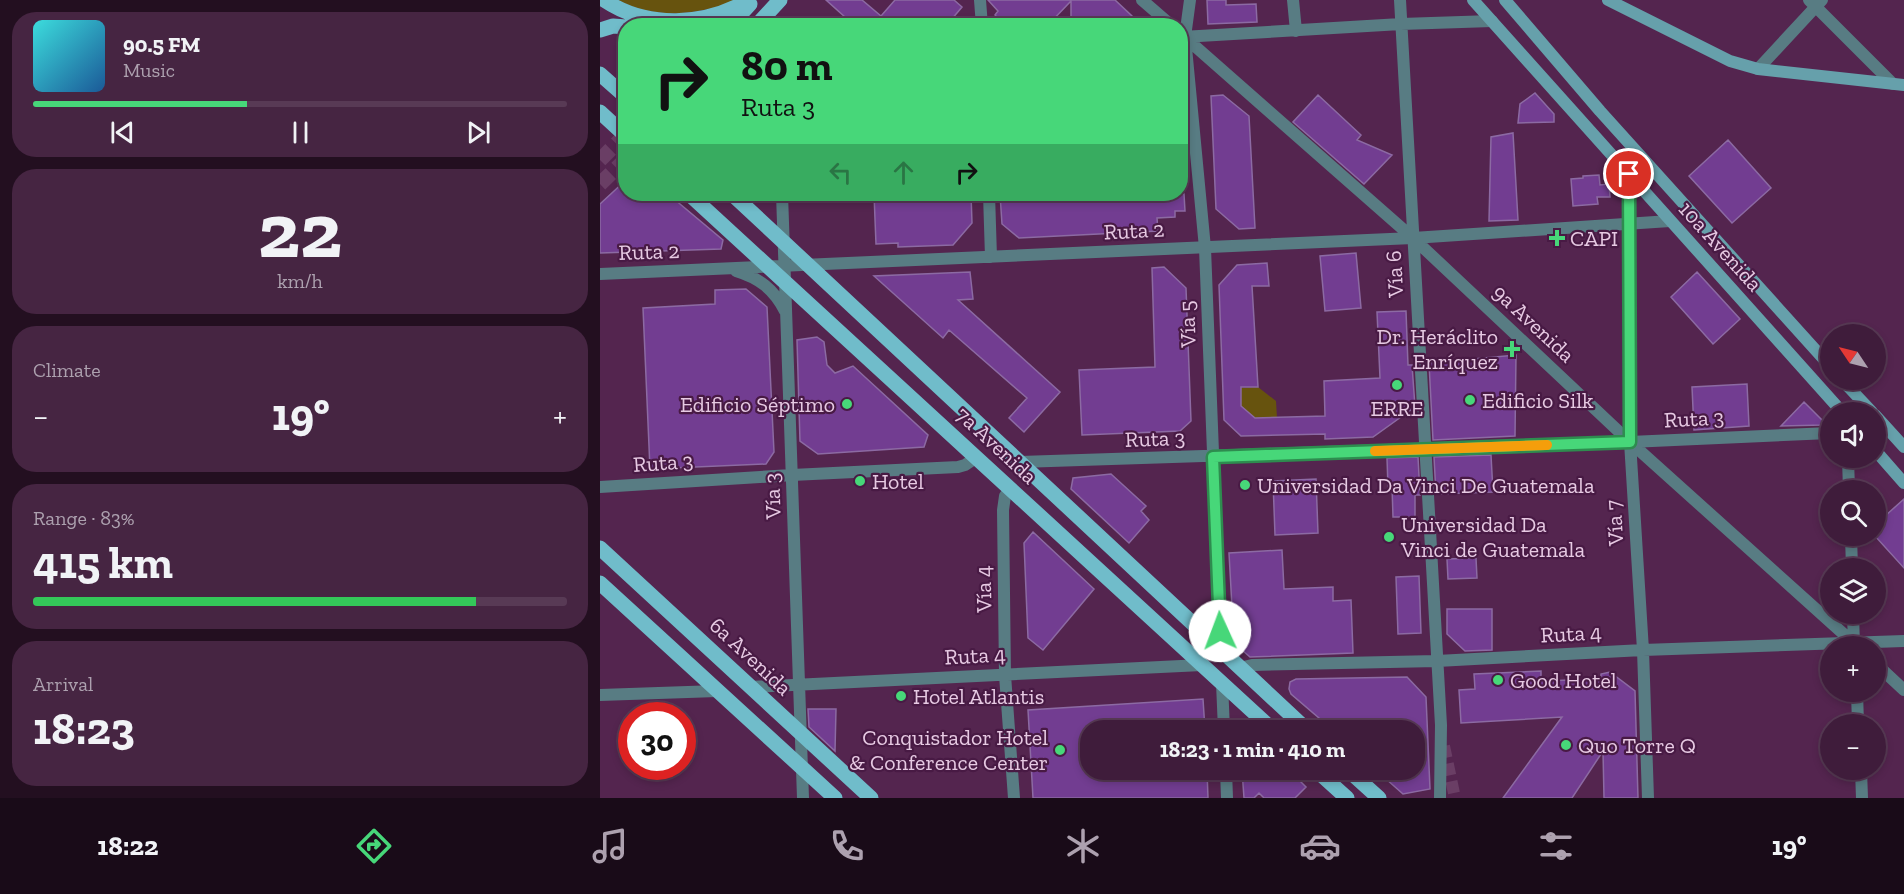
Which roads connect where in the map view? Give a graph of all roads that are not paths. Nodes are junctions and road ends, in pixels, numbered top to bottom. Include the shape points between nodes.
1 (604, 0) edge
2 (749, 0) edge
3 (754, 0) edge
4 (780, 0) edge
5 (981, 0) edge
6 (1142, 0) edge
7 (1190, 0) edge
8 (1293, 0) edge
9 (1400, 0) edge
10 (1473, 0) edge
11 (1505, 0) edge
12 (1608, 0) edge
13 (1816, 2) edge
14 (655, 18) edge
15 (699, 18) edge
16 (737, 18) edge
17 (769, 18) edge
18 (982, 18) edge
19 (1163, 18) edge
20 (1186, 18) edge
21 (1492, 21) junction
22 (1401, 24) junction
23 (618, 26) edge
24 (600, 30) edge
25 (1296, 30) junction
26 (1188, 36) edge
27 (1188, 41) edge
28 (1758, 69) junction
29 (600, 74) edge
30 (1899, 85) edge
31 (618, 90) edge
32 (1188, 91) edge
33 (600, 112) edge
34 (618, 129) edge
35 (1635, 150) junction
36 (1616, 159) junction
37 (1629, 174) junction
38 (697, 201) edge
39 (740, 201) edge
40 (782, 201) edge
41 (989, 201) edge
42 (1671, 221) junction
43 (1630, 224) junction
44 (1413, 238) junction
45 (784, 241) junction
46 (1205, 248) junction
47 (991, 257) junction
48 (808, 265) junction
49 (769, 266) junction
50 (785, 266) junction
51 (729, 269) junction
52 (600, 274) edge
53 (786, 281) junction
54 (787, 315) junction
55 (1820, 355) edge
56 (1851, 390) edge
57 (1833, 402) edge
58 (1863, 402) edge
59 (1886, 427) edge
60 (1820, 433) edge
61 (1630, 442) junction
62 (1904, 447) edge
63 (1425, 450) junction
64 (1886, 453) edge
65 (1213, 457) junction
66 (977, 458) junction
67 (1020, 462) junction
68 (1886, 463) edge
69 (1904, 473) edge
70 (792, 475) junction
71 (1904, 483) edge
72 (600, 487) edge
73 (1011, 489) junction
74 (600, 548) edge
75 (600, 583) edge
76 (1844, 636) edge
77 (1904, 641) edge
78 (1886, 643) edge
79 (1218, 647) junction
80 (1820, 647) edge
81 (1643, 650) junction
82 (1437, 661) junction
83 (1202, 665) junction
84 (1240, 668) junction
85 (1886, 673) edge
86 (1005, 675) junction
87 (1222, 683) junction
88 (799, 685) junction
89 (750, 687) junction
90 (1904, 690) edge
91 (717, 691) junction
92 (600, 695) edge
93 (1224, 720) edge
94 (1263, 720) edge
95 (1296, 720) edge
96 (1441, 725) junction
97 (801, 733) junction
98 (1443, 738) tunnel mouth
99 (803, 767) junction
100 (1226, 780) edge
101 (1327, 780) edge
102 (1359, 780) edge
103 (1861, 780) edge
104 (803, 798) edge
105 (835, 798) edge
106 (871, 798) edge
107 (1014, 798) edge
108 (1227, 798) edge
109 (1347, 798) edge
110 (1379, 798) edge
111 (1440, 798) edge
112 (1648, 798) edge
113 (1862, 798) edge

1 - 14 main road via 622,10
2 - 15 main road
3 - 16 main road
4 - 17 main road
5 - 18 street
6 - 19 street
7 - 20 street, Vía 5
8 - 25 street
9 - 22 street, Vía 6
10 - 21 main road, 10a Avenida
11 - 35 main road, 10a Avenida
12 - 28 main road via 1730,61
13 - 28 street
13 - 30 street
21 - 22 street
21 - 36 main road, 10a Avenida
22 - 25 street
22 - 44 street, Vía 6
23 - 24 main road
25 - 26 street
27 - 44 street, 9a Avenida
28 - 30 main road
29 - 31 main road
32 - 46 street, Vía 5
33 - 34 main road
35 - 36 main road
35 - 55 main road, 10a Avenida
36 - 37 main road, 10a Avenida
37 - 42 main road, 10a Avenida
37 - 43 street, Vía 7
38 - 49 main road, 7a Avenida
39 - 45 main road, 7a Avenida
40 - 45 street, Vía 3
41 - 47 street
42 - 43 street, Ruta 2
42 - 57 main road, 10a Avenida
43 - 44 street, Ruta 2
43 - 61 street, Vía 7
44 - 46 street, Ruta 2
44 - 61 street, 9a Avenida
44 - 63 street, Vía 6
45 - 48 main road, 7a Avenida
45 - 50 street, Vía 3
46 - 47 street, Ruta 2
46 - 65 street, Vía 5
47 - 48 street, Ruta 2
48 - 50 street, Ruta 2
48 - 67 main road, 7a Avenida
49 - 50 street, Ruta 2
49 - 51 street, Ruta 2
49 - 53 main road, 7a Avenida
50 - 53 street, Vía 3
51 - 52 street, Ruta 2
51 - 54 street via 764,284 777,295
53 - 54 street, Vía 3
53 - 66 main road, 7a Avenida
54 - 70 street, Vía 3
56 - 58 main road
59 - 62 main road
60 - 61 street, Ruta 3
61 - 63 street, Ruta 3
61 - 76 street, 9a Avenida
61 - 81 street, Vía 7
63 - 65 street, Ruta 3
63 - 82 street, Vía 6
64 - 69 main road
65 - 67 street, Ruta 3
65 - 79 street, Vía 5
66 - 70 street, Ruta 3 via 958,467
66 - 73 main road, 7a Avenida
67 - 79 main road, 7a Avenida
68 - 71 main road
70 - 72 street, Ruta 3
70 - 88 street, Vía 3
73 - 83 main road, 7a Avenida
73 - 86 street, Vía 4 via 1005,496 1003,510
74 - 89 main road, 6a Avenida
75 - 91 main road
77 - 78 street, Ruta 4
79 - 84 main road, 7a Avenida
80 - 81 street, Ruta 4
81 - 82 street, Ruta 4
81 - 112 street, Vía 7
82 - 84 street, Ruta 4
82 - 96 street, Vía 6
83 - 86 street, Ruta 4
83 - 87 main road, 7a Avenida
84 - 95 main road, 7a Avenida
85 - 90 street
86 - 88 street, Ruta 4
86 - 107 street, Vía 4
87 - 93 street
87 - 94 main road, 7a Avenida
88 - 89 street, Ruta 4
88 - 97 street, Vía 3
89 - 97 main road, 6a Avenida
91 - 92 street
91 - 99 main road
96 - 98 street, Vía 6
96 - 111 street, Vía 6
97 - 99 street, Vía 3
97 - 106 main road, 6a Avenida
99 - 104 street, Vía 3
99 - 105 main road
100 - 108 street
101 - 109 main road
102 - 110 main road
103 - 113 street

